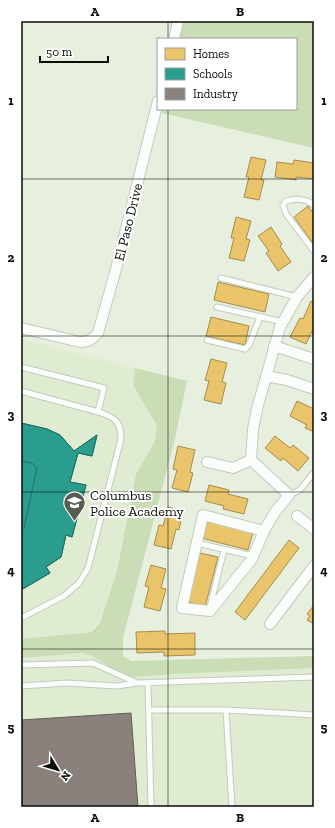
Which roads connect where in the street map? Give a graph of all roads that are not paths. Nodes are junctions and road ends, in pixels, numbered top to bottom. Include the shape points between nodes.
1 (178, 21) edge
2 (174, 38) edge
3 (157, 106) edge
4 (314, 205) edge
5 (314, 251) edge
6 (221, 278) dead end
7 (313, 279) edge
8 (297, 297) junction
9 (217, 307) dead end
10 (260, 316) junction
11 (283, 322) junction
12 (21, 328) edge
13 (207, 340) dead end
14 (274, 346) junction
15 (314, 359) edge
16 (21, 367) edge
17 (266, 376) junction
18 (314, 389) edge
19 (21, 391) edge
20 (98, 411) junction
21 (251, 460) junction
22 (207, 462) dead end
23 (314, 472) edge
24 (289, 495) junction
25 (297, 516) dead end
26 (314, 529) edge
27 (264, 531) junction
28 (197, 543) junction
29 (224, 550) junction
30 (253, 556) junction
31 (314, 566) edge
32 (209, 611) junction
33 (21, 618) edge
34 (270, 624) dead end
35 (21, 665) edge
36 (314, 677) edge
37 (137, 683) junction
38 (148, 683) junction
39 (21, 686) edge
40 (149, 710) junction
41 (226, 710) junction
42 (314, 715) edge
43 (151, 807) edge
44 (232, 807) edge

1 - 2 street
3 - 12 street, El Paso Drive via 98,333 93,339 80,342
4 - 5 lane via 295,198 286,200 283,205 286,214
6 - 8 lane
7 - 8 street
8 - 11 street
9 - 10 lane
10 - 11 lane
10 - 13 lane via 249,346 245,349
11 - 14 street
14 - 15 street
14 - 17 street
16 - 20 lane via 104,388
17 - 18 street
17 - 21 street via 253,429
19 - 20 lane
20 - 33 lane via 113,417 121,427 121,439 88,568 79,583 64,596
21 - 22 street via 234,468
21 - 24 street
23 - 24 lane via 300,490
24 - 27 street
25 - 26 street
27 - 28 street via 203,515
27 - 30 street
28 - 29 lane
28 - 32 street via 182,608
29 - 30 lane
29 - 32 lane
30 - 32 street
31 - 34 street
35 - 37 lane via 93,663
36 - 38 lane
37 - 38 lane
37 - 39 lane via 117,686 66,683
38 - 40 lane
40 - 41 lane
40 - 43 lane
41 - 42 lane
41 - 44 lane

